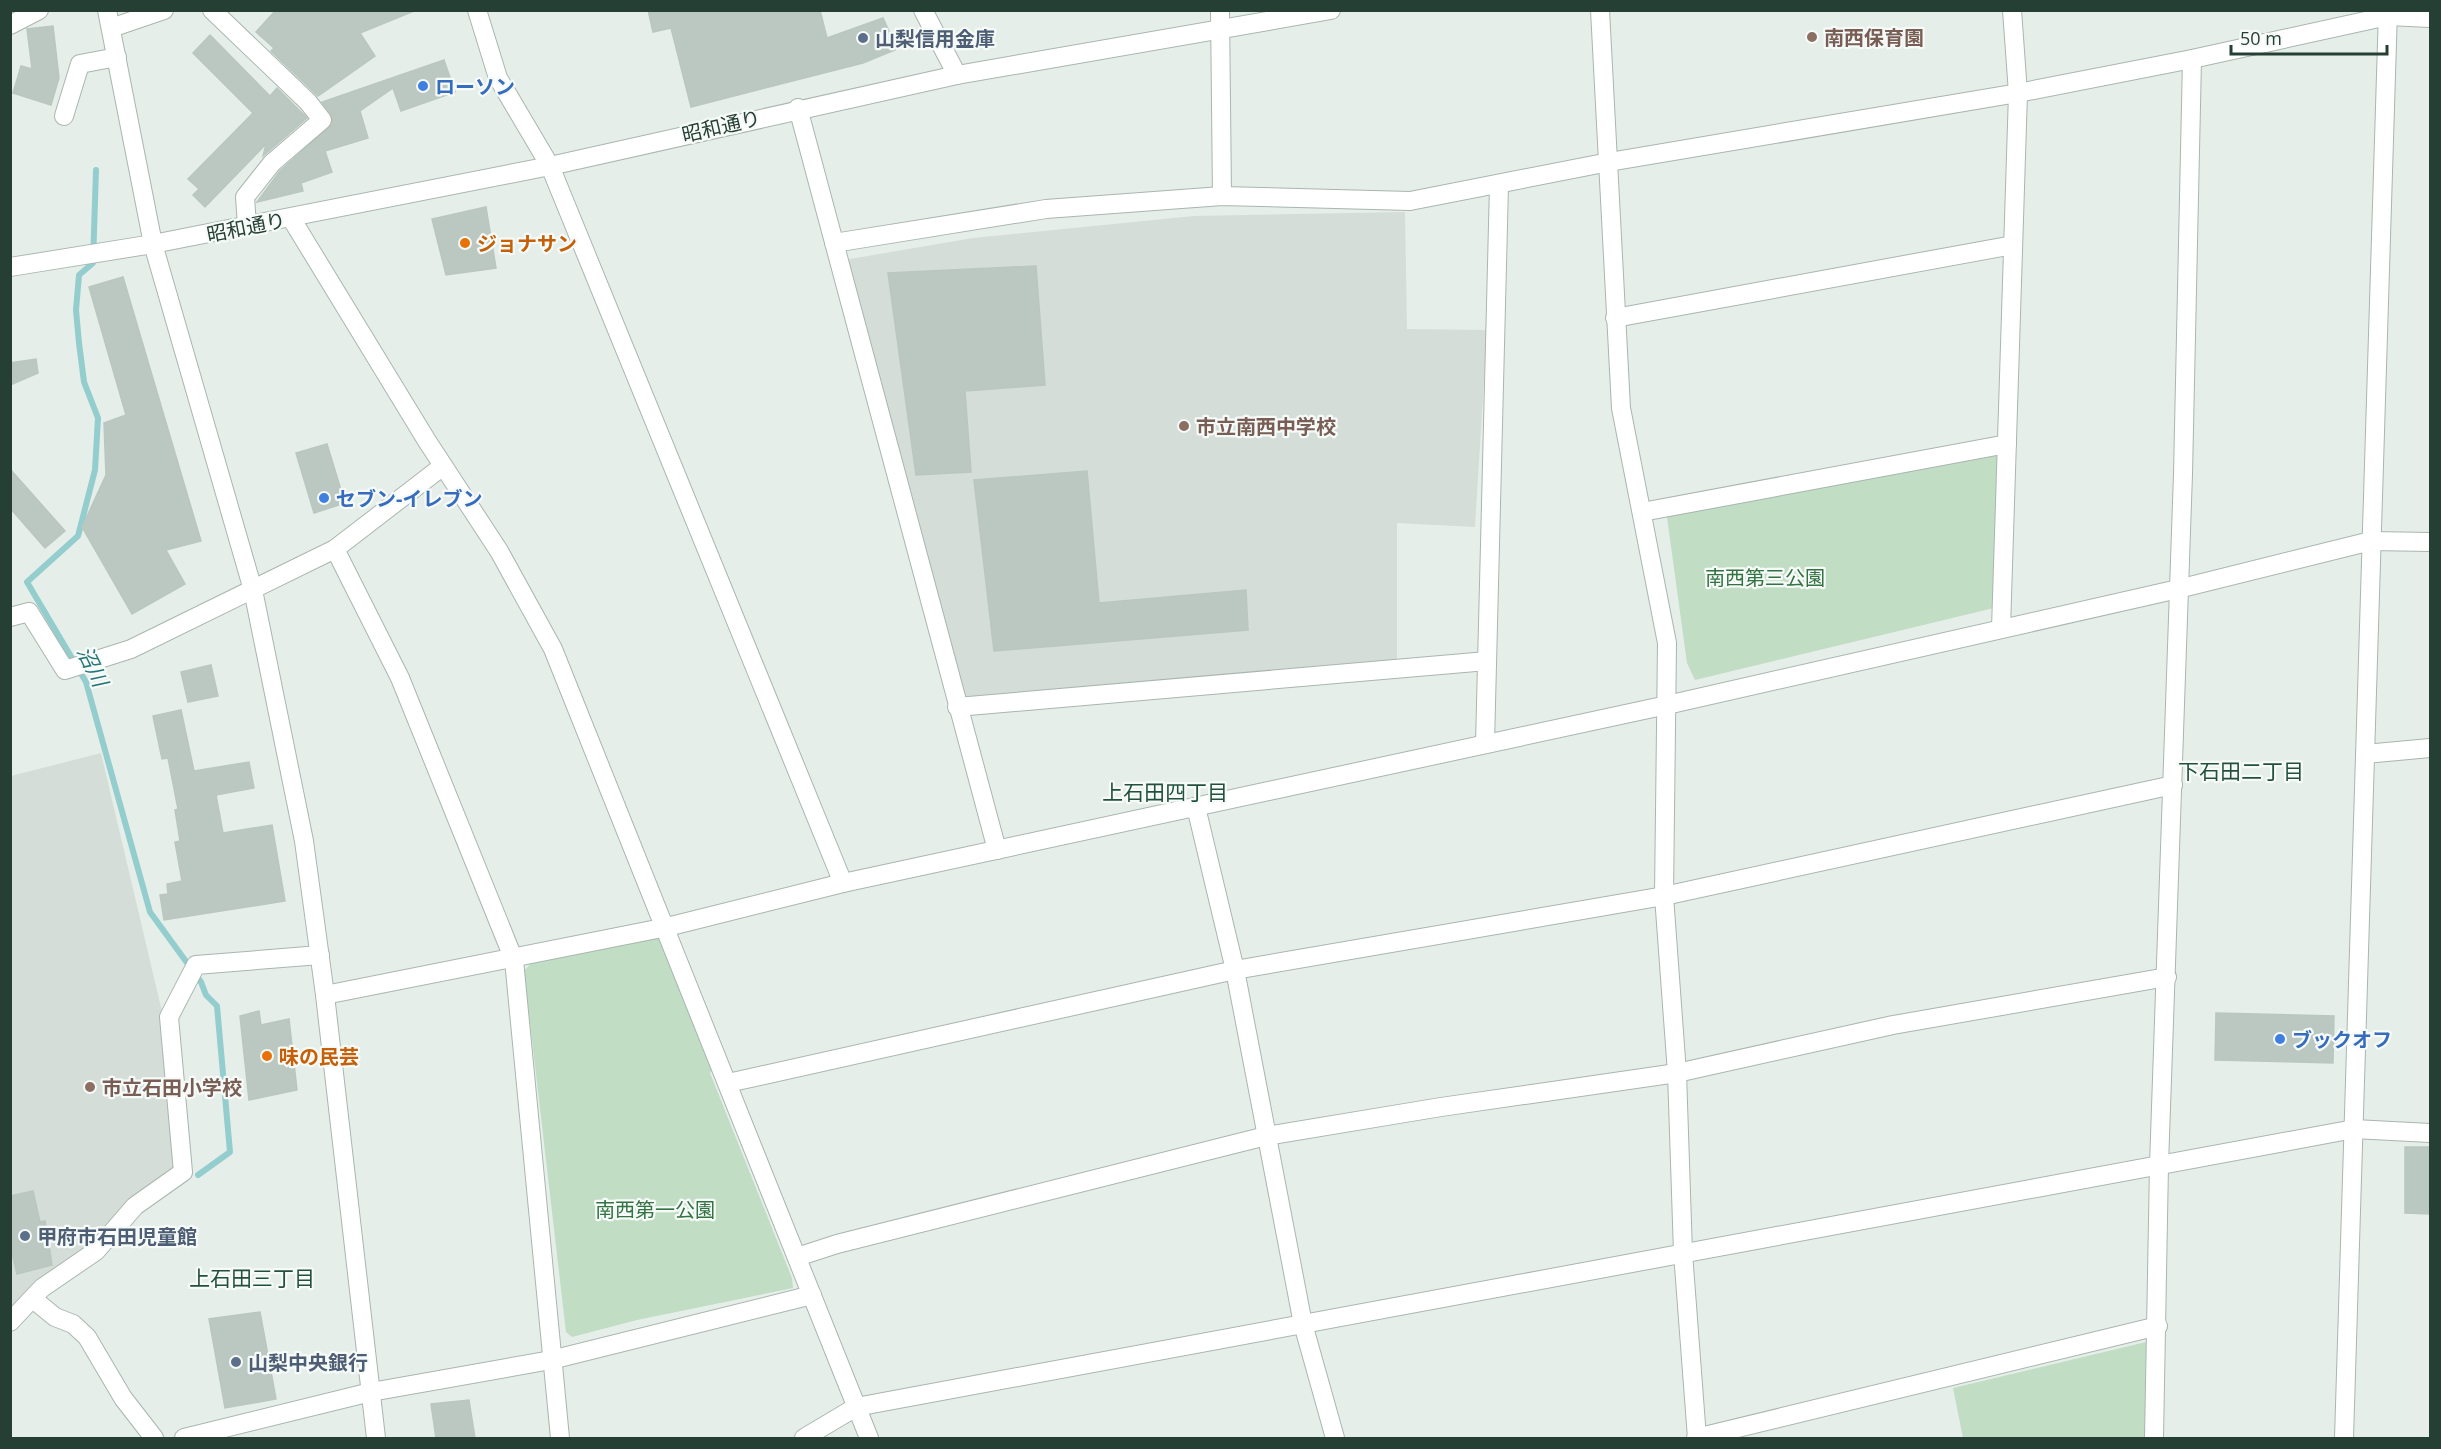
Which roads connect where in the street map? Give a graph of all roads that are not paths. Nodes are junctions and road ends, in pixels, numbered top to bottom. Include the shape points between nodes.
1 (39, 10) edge
2 (164, 10) edge
3 (212, 10) edge
4 (477, 10) edge
5 (923, 10) edge
6 (1220, 10) edge
7 (1331, 10) edge
8 (1600, 10) edge
9 (2012, 10) edge
10 (2388, 13) edge
11 (2430, 18) edge
12 (109, 19) edge
13 (10, 25) edge
14 (1221, 30) junction
15 (117, 57) junction
16 (2192, 59) junction
17 (957, 75) junction
18 (2018, 93) junction
19 (798, 108) junction
20 (64, 116) dead end
21 (1609, 162) junction
22 (550, 166) junction
23 (1498, 184) junction
24 (1222, 196) junction
25 (291, 218) junction
26 (247, 226) junction
27 (834, 243) junction
28 (153, 244) junction
29 (2013, 245) junction
30 (10, 267) edge
31 (1615, 318) junction
32 (2007, 444) junction
33 (443, 466) junction
34 (1642, 512) junction
35 (2372, 541) junction
36 (2430, 542) edge
37 (335, 549) junction
38 (2178, 589) junction
39 (253, 590) junction
40 (10, 617) edge
41 (2001, 629) junction
42 (1487, 661) junction
43 (1667, 705) junction
44 (957, 707) junction
45 (1485, 744) junction
46 (2430, 747) edge
47 (2365, 754) junction
48 (2173, 785) junction
49 (1196, 807) junction
50 (997, 850) junction
51 (843, 883) junction
52 (1664, 896) junction
53 (667, 927) junction
54 (320, 955) junction
55 (514, 960) junction
56 (1235, 970) junction
57 (2168, 977) junction
58 (325, 995) junction
59 (1677, 1073) junction
60 (728, 1083) junction
61 (2354, 1129) junction
62 (2430, 1133) edge
63 (1266, 1136) junction
64 (2159, 1165) junction
65 (1683, 1254) junction
66 (797, 1257) junction
67 (812, 1295) junction
68 (33, 1299) junction
69 (10, 1322) edge
70 (1303, 1324) junction
71 (2158, 1326) junction
72 (551, 1360) junction
73 (371, 1392) junction
74 (856, 1407) junction
75 (154, 1438) edge
76 (184, 1438) edge
77 (376, 1438) edge
78 (560, 1438) edge
79 (804, 1438) edge
80 (869, 1438) edge
81 (1335, 1438) edge
82 (1697, 1438) edge
83 (2154, 1438) edge
84 (2344, 1438) edge

1 - 13 street
2 - 12 street
3 - 26 street via 322,120 272,163 245,197
4 - 22 street via 498,78
5 - 17 street
6 - 14 street
7 - 14 street, 昭和通り
8 - 21 street
9 - 18 street
10 - 11 street
10 - 16 street
10 - 35 street
12 - 15 street
14 - 17 street, 昭和通り
14 - 24 street
15 - 20 street via 80,64
15 - 28 street
16 - 18 street
16 - 38 street
17 - 19 street, 昭和通り
18 - 21 street
18 - 29 street
19 - 22 street, 昭和通り
19 - 27 street
21 - 23 street
21 - 31 street
22 - 25 street, 昭和通り
22 - 51 street
23 - 24 street via 1410,201
23 - 42 street
24 - 27 street via 1046,209
25 - 26 street, 昭和通り
25 - 33 street
26 - 28 street, 昭和通り
27 - 44 street
28 - 30 street, 昭和通り
28 - 39 street
29 - 31 street
29 - 32 street
31 - 34 street via 1621,408
32 - 34 street
32 - 41 street
33 - 37 street
33 - 53 street via 499,551 554,649
34 - 43 street via 1666,643
35 - 36 street
35 - 38 street
35 - 47 street
37 - 39 street
37 - 55 street via 400,678
38 - 41 street
38 - 48 street
39 - 40 street via 131,649 65,670 29,612
39 - 54 street via 302,830
41 - 43 street
42 - 44 street
42 - 45 street
43 - 45 street
43 - 52 street
44 - 50 street
45 - 49 street
46 - 47 street
47 - 61 street
48 - 52 street
48 - 57 street
49 - 50 street
49 - 56 street
50 - 51 street
51 - 53 street
52 - 56 street
52 - 59 street
53 - 55 street
53 - 60 street
54 - 58 street
54 - 68 street via 196,966 169,1017 183,1172 135,1206 96,1251 42,1288
55 - 58 street
55 - 72 street
56 - 60 street
56 - 63 street
57 - 59 street via 1893,1025
57 - 64 street
58 - 73 street
59 - 63 street
59 - 65 street
60 - 66 street
61 - 62 street
61 - 64 street
61 - 84 street
63 - 66 street
63 - 70 street
64 - 65 street
64 - 71 street
65 - 70 street
65 - 82 street
66 - 67 street
67 - 72 street
67 - 74 street
68 - 69 street
68 - 75 street via 87,1337 123,1398
70 - 74 street
70 - 81 street
71 - 82 street
71 - 83 street
72 - 73 street
72 - 78 street
73 - 76 street
73 - 77 street
74 - 79 street
74 - 80 street

